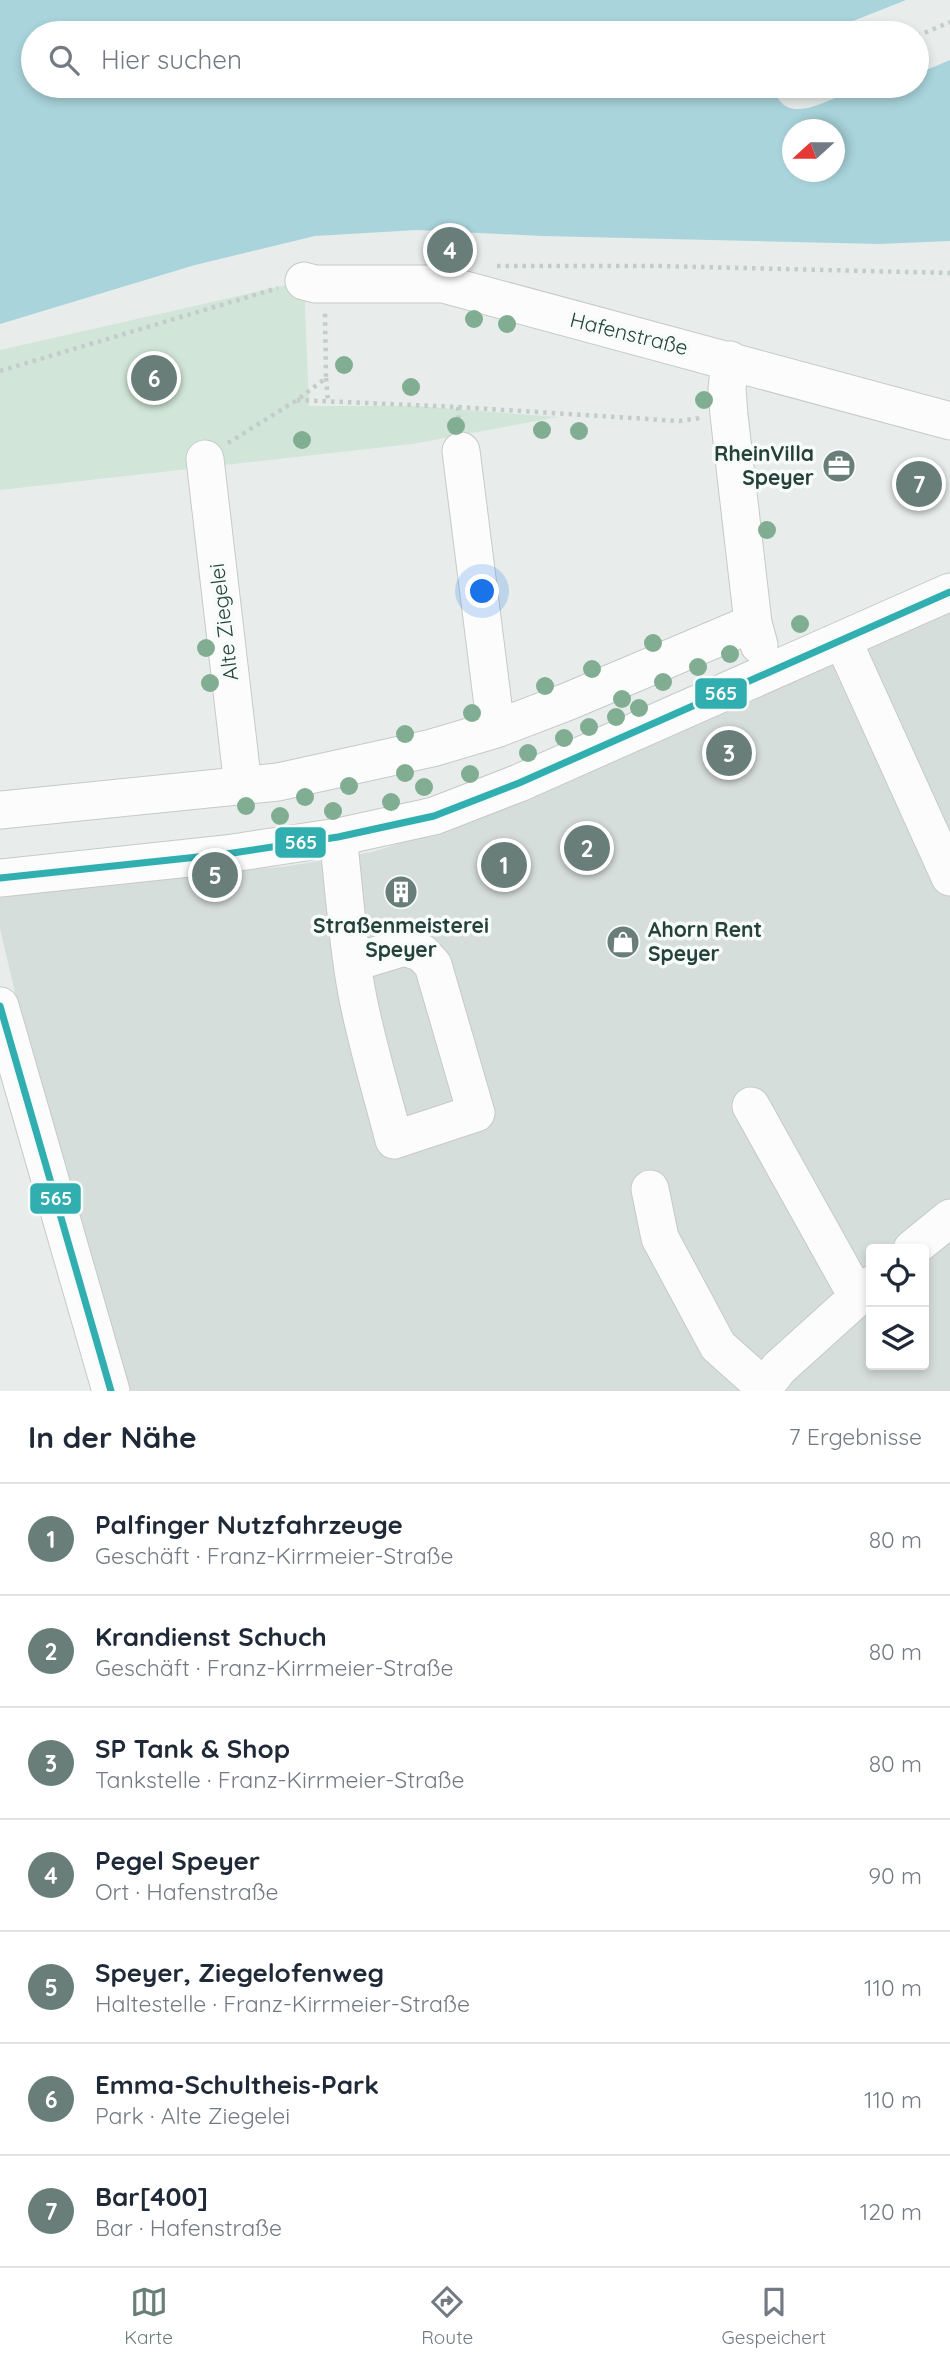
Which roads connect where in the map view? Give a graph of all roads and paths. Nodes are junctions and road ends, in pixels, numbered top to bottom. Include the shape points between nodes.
1 (950, 22) edge
2 (929, 31) edge
3 (487, 269) dead end
4 (950, 272) edge
5 (314, 282) junction
6 (730, 360) junction
7 (0, 371) edge
8 (326, 378) junction
9 (297, 400) junction
10 (328, 401) junction
11 (729, 415) junction
12 (950, 421) edge
13 (461, 451) dead end
14 (205, 458) joint
15 (950, 592) edge
16 (753, 623) junction
17 (843, 641) junction
18 (765, 673) junction
19 (496, 729) junction
20 (243, 786) junction
21 (0, 810) edge
22 (338, 837) junction
23 (950, 877) edge
24 (0, 878) edge
25 (352, 963) junction
26 (0, 1006) edge
27 (751, 1106) dead end
28 (650, 1189) dead end
29 (950, 1218) edge
30 (918, 1244) edge
31 (864, 1292) edge
32 (762, 1389) edge
33 (111, 1391) edge

1 - 2 path
3 - 4 path via 498,265 659,266
5 - 6 street, Hafenstraße via 443,284
5 - 7 path
5 - 8 path
6 - 11 street
6 - 12 street, Hafenstraße
8 - 9 path
8 - 10 path
9 - 10 path
9 - 14 path
10 - 11 path via 679,421
11 - 16 street
13 - 19 street
14 - 20 street, Alte Ziegelei
15 - 17 street
16 - 18 street
16 - 19 street
17 - 18 street
17 - 23 street
18 - 22 street via 491,795 434,816
19 - 20 street via 324,773
20 - 21 street
22 - 24 street
22 - 25 street
25 - 25 street via 394,1140 475,1113 433,965 422,953 404,947
26 - 33 street
27 - 31 street
28 - 32 street via 660,1238 718,1346
29 - 30 street
31 - 32 street via 788,1359

